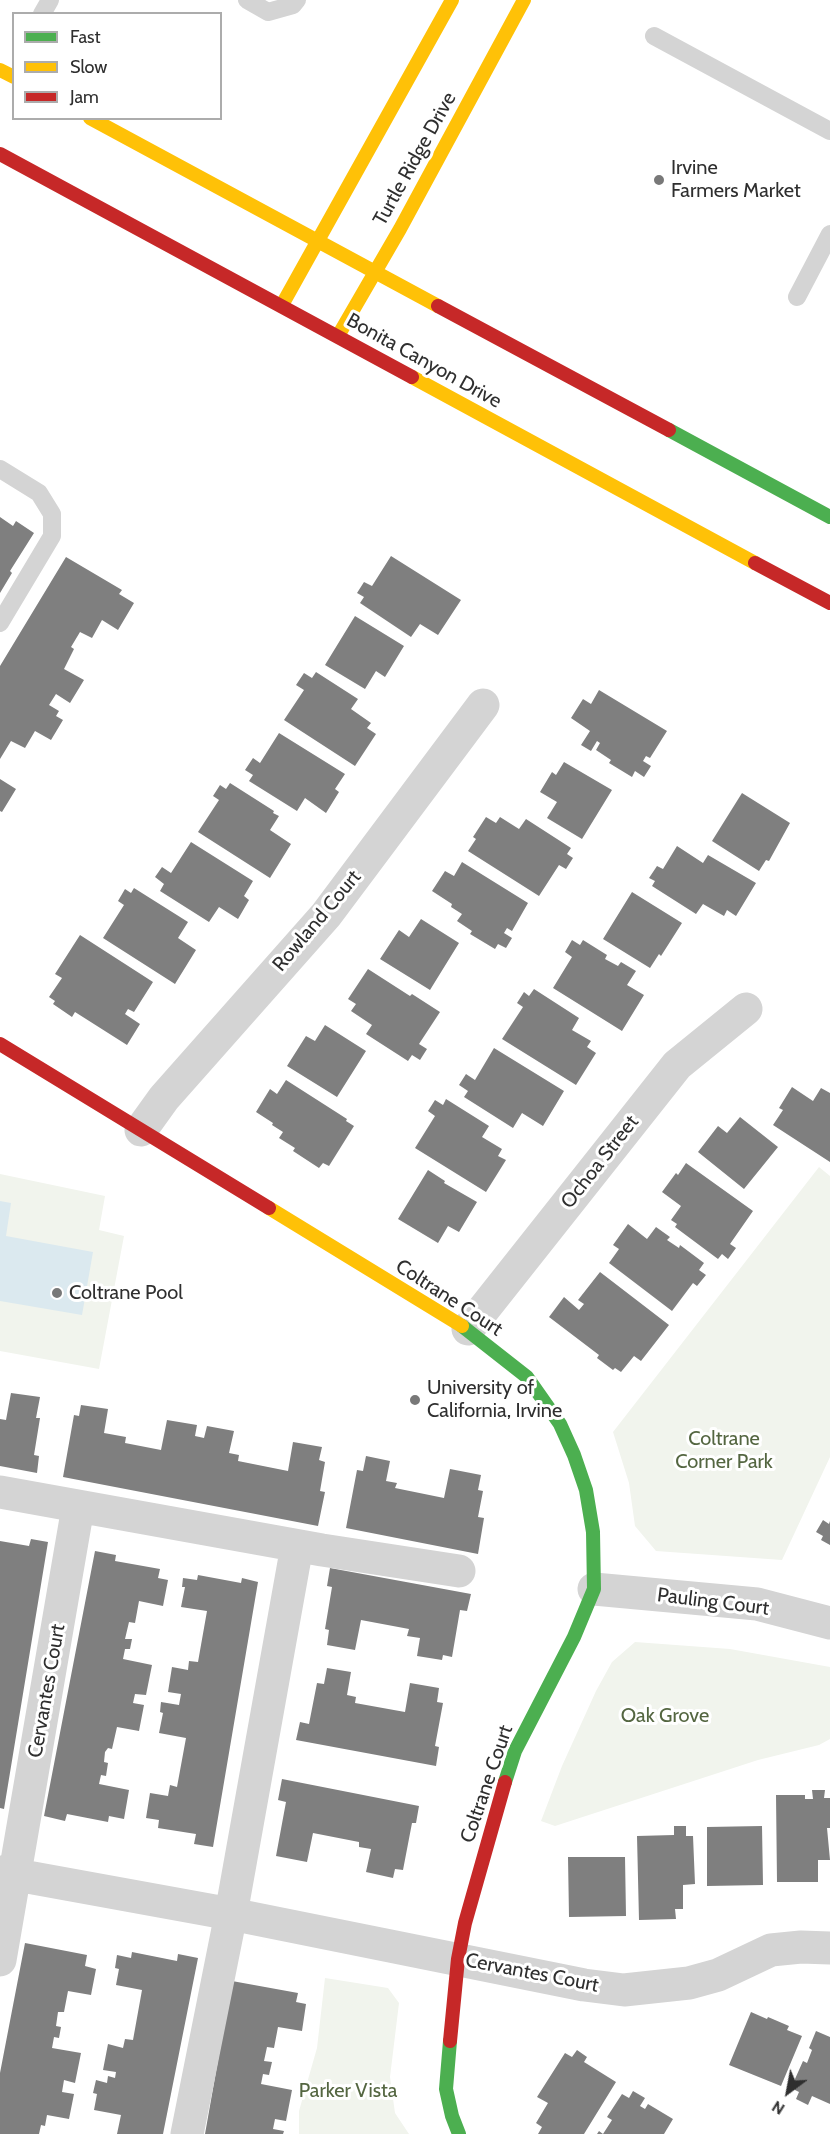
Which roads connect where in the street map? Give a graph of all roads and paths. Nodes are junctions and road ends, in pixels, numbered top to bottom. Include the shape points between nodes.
1 (247, 0) edge
2 (297, 0) edge
3 (452, 0) edge
4 (524, 0) edge
5 (654, 36) dead end
6 (94, 120) edge
7 (830, 131) edge
8 (0, 154) edge
9 (830, 234) edge
10 (318, 242) junction
11 (374, 272) junction
12 (797, 297) dead end
13 (282, 305) junction
14 (338, 336) junction
15 (0, 469) edge
16 (830, 517) edge
17 (830, 603) edge
18 (0, 623) edge
19 (483, 705) dead end
20 (746, 1010) dead end
21 (0, 1044) edge
22 (141, 1130) junction
23 (468, 1329) junction
24 (0, 1492) edge
25 (78, 1507) junction
26 (297, 1546) junction
27 (459, 1571) dead end
28 (594, 1589) junction
29 (830, 1623) edge
30 (8, 1874) edge
31 (231, 1914) junction
32 (830, 1948) edge
33 (458, 1959) junction
34 (0, 1960) edge
35 (187, 2134) edge
36 (459, 2134) edge

1 - 2 lane via 267,12 293,5
3 - 10 street
4 - 11 street, Turtle Ridge Drive
5 - 7 lane
6 - 10 street
8 - 13 street, Bonita Canyon Drive
9 - 12 lane
10 - 11 street
10 - 13 street
11 - 14 street, Turtle Ridge Drive
11 - 16 street
13 - 14 street, Bonita Canyon Drive
14 - 17 street, Bonita Canyon Drive
15 - 18 lane via 39,493 52,514 52,536
19 - 22 street, Rowland Court via 326,915 164,1098
20 - 23 street, Ochoa Street via 677,1065
21 - 22 street, Coltrane Court
22 - 23 street, Coltrane Court
23 - 28 street, Coltrane Court via 527,1377 560,1424 586,1490 593,1532
24 - 25 street
25 - 26 street
25 - 30 street, Cervantes Court
26 - 27 street
26 - 31 street
28 - 29 street, Pauling Court via 757,1604
28 - 33 street, Coltrane Court via 574,1637 515,1751
30 - 31 street, Cervantes Court
30 - 34 street, Cervantes Court
31 - 33 street, Cervantes Court
31 - 35 street
32 - 33 street, Cervantes Court via 771,1950 688,1983 624,1990
33 - 36 street, Coltrane Court via 446,2089

